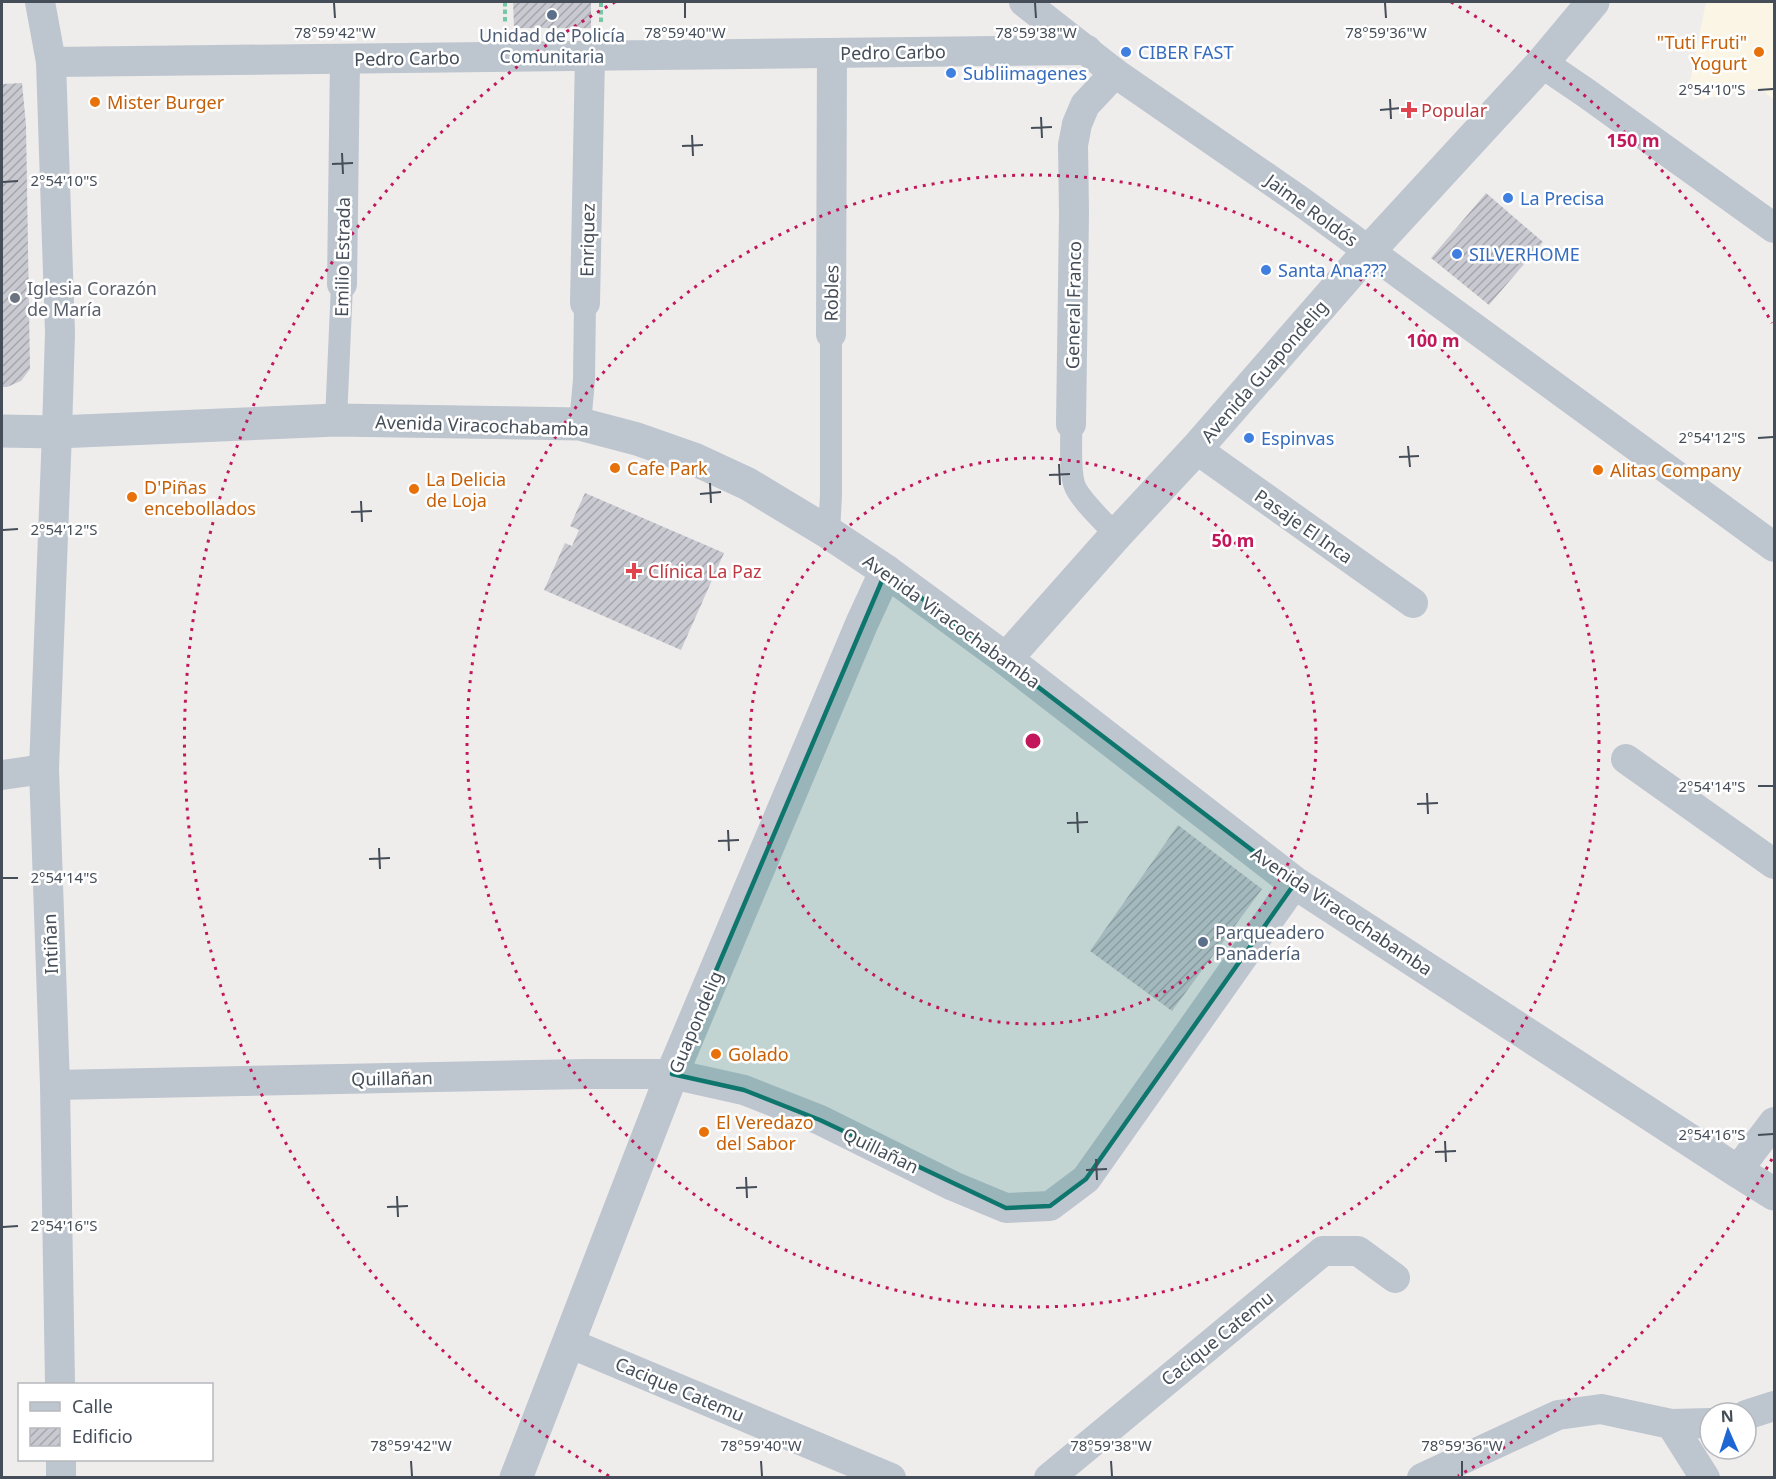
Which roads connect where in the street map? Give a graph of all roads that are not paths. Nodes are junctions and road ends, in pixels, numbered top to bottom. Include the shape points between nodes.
1 (40, 2) edge
2 (1024, 2) edge
3 (1593, 2) edge
4 (1087, 50) junction
5 (832, 53) junction
6 (590, 56) junction
7 (345, 59) junction
8 (51, 62) junction
9 (1542, 63) junction
10 (1115, 73) junction
11 (1774, 228) edge
12 (1370, 251) junction
13 (342, 284) joint
14 (585, 303) joint
15 (831, 334) joint
16 (336, 420) junction
17 (580, 424) junction
18 (1071, 424) joint
19 (2, 431) edge
20 (57, 432) junction
21 (1196, 448) junction
22 (829, 533) junction
23 (1116, 535) junction
24 (1774, 547) edge
25 (886, 571) junction
26 (1413, 603) dead end
27 (1006, 659) junction
28 (1626, 759) dead end
29 (44, 768) junction
30 (2, 775) edge
31 (1774, 864) edge
32 (1295, 883) junction
33 (672, 1074) junction
34 (55, 1085) junction
35 (1774, 1122) edge
36 (1737, 1171) junction
37 (1774, 1194) edge
38 (1395, 1278) dead end
39 (569, 1343) junction
40 (60, 1383) edge
41 (1774, 1406) edge
42 (1758, 1411) edge
43 (1698, 1423) edge
44 (1671, 1424) junction
45 (61, 1461) edge
46 (61, 1478) edge
47 (516, 1478) edge
48 (891, 1478) edge
49 (1049, 1478) edge
50 (1422, 1478) edge
51 (1705, 1478) edge

1 - 8 street, Intiñan
2 - 4 street, Jaime Roldós
3 - 9 street, Avenida Guapondelig
4 - 5 street, Pedro Carbo
4 - 10 street, Jaime Roldós
5 - 6 street, Pedro Carbo
5 - 15 street, Robles
6 - 7 street, Pedro Carbo
6 - 14 street, Enriquez
7 - 8 street, Pedro Carbo
7 - 13 street, Emilio Estrada
8 - 20 street, Intiñan via 60,333
9 - 11 street
9 - 12 street, Avenida Guapondelig
10 - 12 street, Jaime Roldós
10 - 18 street, General Franco via 1085,105 1073,145
12 - 21 street, Avenida Guapondelig
12 - 24 street, Jaime Roldós
13 - 16 street, Emilio Estrada
14 - 17 street, Enriquez
15 - 22 street, Robles
16 - 17 street, Avenida Viracochabamba
16 - 20 street, Avenida Viracochabamba
17 - 22 street, Avenida Viracochabamba via 694,459 748,484
18 - 23 street, General Franco via 1075,486
19 - 20 street, Avenida Viracochabamba
20 - 29 street, Intiñan
21 - 23 street, Avenida Guapondelig
21 - 26 street, Pasaje El Inca
22 - 25 street, Avenida Viracochabamba
23 - 27 street, Avenida Guapondelig
25 - 27 street, Avenida Viracochabamba
25 - 33 street, Guapondelig
27 - 32 street, Avenida Viracochabamba
28 - 31 street
29 - 30 street
29 - 34 street, Intiñan
32 - 33 street, Quillañan via 1086,1179 1050,1206 1006,1208 820,1120 744,1090
32 - 36 street, Avenida Viracochabamba
33 - 34 street, Quillañan
33 - 39 street, Guapondelig
34 - 40 street, Intiñan
35 - 36 street
36 - 37 street, Avenida Viracochabamba
38 - 49 street, Cacique Catemu via 1358,1251 1323,1251
39 - 47 street, Guapondelig
39 - 48 street, Cacique Catemu
41 - 42 street
43 - 44 street
44 - 50 street via 1601,1409 1558,1415
44 - 51 street
45 - 46 street

